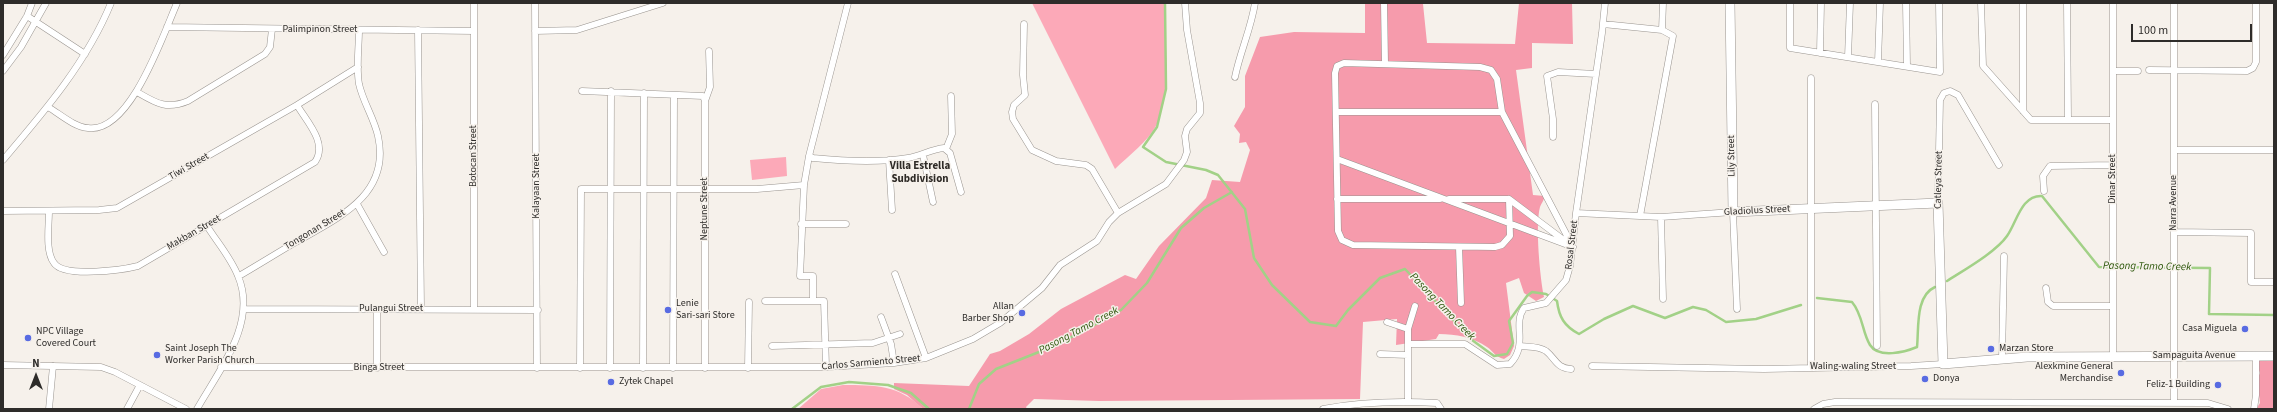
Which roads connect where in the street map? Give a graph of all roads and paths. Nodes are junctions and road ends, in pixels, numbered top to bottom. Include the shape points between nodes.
1 (32, 3) edge
2 (46, 3) edge
3 (111, 3) edge
4 (177, 3) edge
5 (474, 3) edge
6 (535, 3) edge
7 (663, 3) edge
8 (848, 3) edge
9 (1185, 3) edge
10 (1255, 3) edge
11 (1384, 3) edge
12 (1605, 3) edge
13 (1663, 3) edge
14 (1730, 3) edge
15 (1790, 3) edge
16 (1821, 3) edge
17 (1850, 3) edge
18 (1880, 3) edge
19 (1906, 3) edge
20 (1939, 3) edge
21 (1981, 3) edge
22 (2023, 3) edge
23 (2067, 3) edge
24 (2113, 3) edge
25 (2174, 3) edge
26 (2256, 3) edge
27 (27, 16) junction
28 (36, 22) junction
29 (1024, 24) dead end
30 (1603, 24) junction
31 (167, 27) junction
32 (272, 29) junction
33 (359, 30) junction
34 (418, 30) junction
35 (1662, 30) junction
36 (474, 31) junction
37 (536, 31) junction
38 (709, 51) dead end
39 (1820, 53) junction
40 (85, 54) junction
41 (3, 55) edge
42 (1848, 57) junction
43 (1878, 62) junction
44 (1385, 64) junction
45 (1907, 66) junction
46 (358, 67) junction
47 (2149, 70) dead end
48 (2174, 70) junction
49 (3, 71) edge
50 (2113, 71) junction
51 (2138, 71) dead end
52 (1596, 74) junction
53 (1235, 77) dead end
54 (1811, 78) dead end
55 (582, 90) dead end
56 (611, 91) junction
57 (137, 92) junction
58 (644, 93) junction
59 (674, 95) junction
60 (951, 96) dead end
61 (705, 101) junction
62 (1875, 104) dead end
63 (297, 105) junction
64 (48, 107) junction
65 (2023, 111) junction
66 (1336, 112) junction
67 (1502, 112) junction
68 (2068, 120) junction
69 (2113, 120) junction
70 (1553, 138) dead end
71 (946, 149) junction
72 (2174, 150) junction
73 (2274, 150) edge
74 (923, 155) junction
75 (809, 156) junction
76 (1336, 158) junction
77 (3, 160) edge
78 (889, 160) junction
79 (1999, 165) dead end
80 (2113, 165) junction
81 (804, 185) junction
82 (611, 188) junction
83 (644, 188) junction
84 (673, 188) junction
85 (705, 188) junction
86 (961, 192) dead end
87 (2044, 192) dead end
88 (1509, 199) junction
89 (1337, 200) junction
90 (933, 202) dead end
91 (1938, 203) junction
92 (357, 204) junction
93 (1876, 205) junction
94 (1811, 208) junction
95 (892, 210) dead end
96 (3, 211) edge
97 (49, 211) junction
98 (1733, 212) junction
99 (1118, 213) junction
100 (1576, 213) junction
101 (1640, 216) junction
102 (1661, 217) junction
103 (801, 224) junction
104 (846, 224) dead end
105 (207, 226) junction
106 (2174, 232) junction
107 (1459, 247) junction
108 (1573, 247) junction
109 (384, 252) dead end
110 (2004, 256) dead end
111 (895, 274) dead end
112 (239, 276) junction
113 (2274, 282) edge
114 (2046, 288) dead end
115 (1663, 299) dead end
116 (765, 301) dead end
117 (813, 301) junction
118 (749, 302) dead end
119 (1461, 303) dead end
120 (1415, 306) dead end
121 (2113, 306) junction
122 (244, 309) junction
123 (377, 309) junction
124 (421, 309) junction
125 (474, 309) junction
126 (1737, 309) dead end
127 (538, 310) junction
128 (881, 316) dead end
129 (1387, 322) dead end
130 (1408, 329) junction
131 (900, 334) dead end
132 (889, 338) junction
133 (1408, 344) junction
134 (826, 345) junction
135 (772, 346) dead end
136 (1520, 346) junction
137 (1877, 346) dead end
138 (1380, 354) dead end
139 (1408, 355) junction
140 (2113, 356) junction
141 (2174, 356) junction
142 (2256, 356) junction
143 (2274, 356) edge
144 (926, 358) junction
145 (2002, 359) junction
146 (894, 363) junction
147 (1943, 364) junction
148 (3, 365) edge
149 (53, 366) junction
150 (1592, 366) dead end
151 (221, 367) junction
152 (826, 367) junction
153 (1811, 367) junction
154 (377, 368) junction
155 (537, 368) junction
156 (580, 368) junction
157 (610, 368) junction
158 (643, 368) junction
159 (673, 368) junction
160 (705, 368) junction
161 (748, 368) junction
162 (1571, 369) dead end
163 (140, 385) junction
164 (1405, 403) junction
165 (2174, 403) junction
166 (49, 409) edge
167 (127, 409) edge
168 (186, 409) edge
169 (198, 409) edge
170 (1322, 409) edge
171 (1441, 409) edge
172 (1814, 409) edge
173 (2228, 409) edge
174 (2254, 409) edge

1 - 27 street
2 - 28 street
3 - 40 street
4 - 31 street
5 - 36 street, Botocan Street
6 - 37 street, Kalayaan Street
7 - 37 street via 577,30
8 - 75 street
9 - 99 street, Carlos Sarmiento Street via 1200,113 1187,130 1187,152 1176,172 1166,184
10 - 53 street via 1251,26 1240,54
11 - 44 street
12 - 30 street, Rosal Street
13 - 35 street
14 - 98 street, Lily Street
15 - 39 street via 1790,48
16 - 39 street
17 - 42 street
18 - 43 street
19 - 45 street
20 - 45 street via 1940,72
21 - 65 street via 1983,66
22 - 65 street
23 - 68 street
24 - 50 street, Dinar Street
25 - 48 street, Narra Avenue
26 - 48 street via 2256,62 2253,68 2247,71
27 - 28 street
27 - 41 street
28 - 40 street
28 - 49 street
29 - 99 street via 1025,95 1014,105 1013,119 1035,152 1056,161 1086,165 1092,169
30 - 35 street
30 - 52 street, Rosal Street
31 - 32 street, Palimpinon Street
31 - 57 street
32 - 33 street, Palimpinon Street
32 - 57 street via 270,47 265,54 188,101 176,106 165,106
33 - 34 street, Palimpinon Street
33 - 46 street, Tongonan Street
34 - 36 street, Palimpinon Street
34 - 124 street
35 - 101 street via 1672,36
36 - 125 street, Botocan Street
37 - 127 street, Kalayaan Street
38 - 61 street, Neptune Street via 710,87
39 - 42 street
40 - 64 street
42 - 43 street
43 - 45 street
44 - 66 street via 1344,63 1337,66
44 - 67 street via 1486,68 1497,79
46 - 63 street, Tiwi Street
46 - 92 street, Tongonan Street via 361,90 378,135 380,150 374,177 368,191
47 - 48 street
48 - 72 street, Narra Avenue
50 - 51 street
50 - 69 street, Dinar Street
52 - 70 street via 1558,72 1547,76
52 - 100 street, Rosal Street
54 - 94 street
55 - 56 street
56 - 58 street
56 - 82 street
57 - 64 street via 116,120 98,128 79,126
58 - 59 street
58 - 83 street
59 - 61 street via 703,96
59 - 84 street
60 - 71 street via 952,134
61 - 85 street, Neptune Street
62 - 93 street
63 - 97 street, Tiwi Street via 117,208
63 - 105 street, Makban Street via 319,141 320,156 315,162
64 - 77 street
65 - 68 street via 2031,120
66 - 67 street
66 - 76 street
67 - 108 street
68 - 69 street
69 - 80 street, Dinar Street
71 - 74 street via 941,148
71 - 86 street via 950,153
72 - 73 street
72 - 106 street, Narra Avenue
74 - 78 street
74 - 90 street
75 - 78 street via 820,159
75 - 81 street
76 - 89 street
76 - 108 street
78 - 95 street
79 - 91 street, Catleya Street via 1958,95 1950,91 1944,93 1940,100
80 - 87 street via 2050,166 2043,176
80 - 121 street, Dinar Street
81 - 85 street via 757,189
81 - 103 street
82 - 83 street
82 - 156 street via 581,189
82 - 157 street
83 - 84 street
83 - 158 street
84 - 85 street
84 - 159 street
85 - 160 street, Neptune Street
88 - 89 street
88 - 107 street via 1510,229 1507,241 1495,247
88 - 108 street
89 - 107 street via 1338,231 1347,244
91 - 93 street, Gladiolus Street
91 - 147 street, Catleya Street
92 - 109 street
92 - 112 street, Tongonan Street
93 - 94 street, Gladiolus Street
93 - 137 street
94 - 98 street, Gladiolus Street
94 - 153 street
96 - 97 street, Tiwi Street
97 - 105 street, Makban Street via 51,257 60,269 68,271 113,270 138,266
98 - 102 street, Gladiolus Street
98 - 126 street, Lily Street
99 - 144 street, Carlos Sarmiento Street via 1097,241 1060,265 1042,288 1005,319 973,339
100 - 101 street, Gladiolus Street
100 - 108 street, Rosal Street
101 - 102 street, Gladiolus Street
102 - 115 street
103 - 104 street
103 - 117 street via 800,276 813,276
105 - 112 street
106 - 113 street via 2251,233 2251,282
106 - 141 street, Narra Avenue
107 - 119 street
108 - 136 street, Rosal Street via 1566,280 1551,299 1546,303 1524,308 1520,313
110 - 145 street
111 - 144 street
112 - 122 street
114 - 121 street via 2048,302 2054,306
116 - 117 street
117 - 134 street via 824,301
118 - 161 street
120 - 130 street
121 - 140 street, Dinar Street
122 - 123 street, Pulangui Street
122 - 151 street via 237,339
123 - 124 street, Pulangui Street
123 - 154 street
124 - 125 street, Pulangui Street
125 - 127 street, Pulangui Street
127 - 155 street, Kalayaan Street
128 - 132 street
129 - 130 street
130 - 133 street
131 - 132 street
132 - 134 street via 873,343
132 - 146 street
133 - 136 street, Rosal Street via 1465,344 1490,361 1503,366 1510,364 1516,357
133 - 139 street
134 - 135 street
134 - 152 street
136 - 162 street via 1545,351 1560,367
138 - 139 street
139 - 164 street
140 - 141 street, Sampaguita Avenue
140 - 145 street, Waling-waling Street
141 - 142 street, Sampaguita Avenue
141 - 165 street, Narra Avenue
142 - 143 street, Sampaguita Avenue
142 - 174 street
144 - 146 street, Carlos Sarmiento Street
145 - 147 street, Waling-waling Street
146 - 152 street, Carlos Sarmiento Street
147 - 153 street, Waling-waling Street
148 - 149 street
149 - 163 street via 101,367
149 - 166 street
150 - 153 street, Waling-waling Street via 1764,369
151 - 154 street, Binga Street
151 - 169 street
152 - 161 street, Carlos Sarmiento Street
154 - 155 street, Binga Street
155 - 156 street, Binga Street
156 - 157 street, Binga Street
157 - 158 street, Carlos Sarmiento Street
158 - 159 street, Carlos Sarmiento Street
159 - 160 street, Carlos Sarmiento Street
160 - 161 street, Carlos Sarmiento Street
163 - 167 street
163 - 168 street
164 - 170 street via 1354,404
164 - 171 street via 1437,403
165 - 172 street via 1835,402
165 - 173 street via 2216,404

